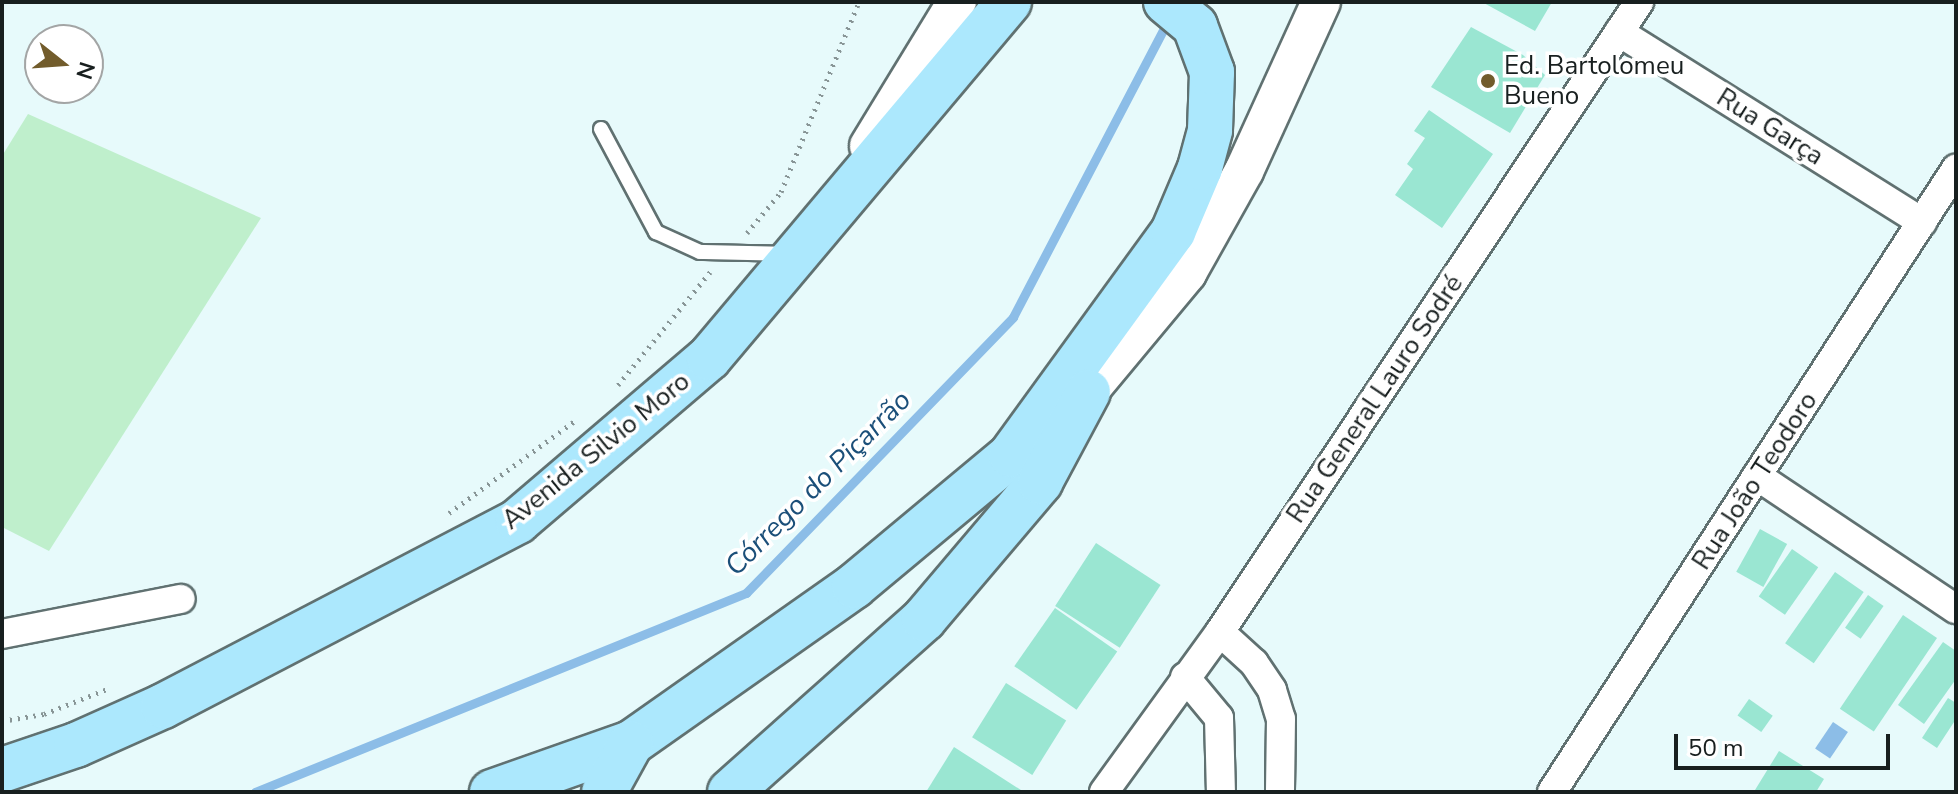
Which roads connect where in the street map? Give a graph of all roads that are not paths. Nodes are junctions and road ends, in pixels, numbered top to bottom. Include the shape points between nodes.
1 (957, 2) edge
2 (1009, 2) edge
3 (1166, 2) edge
4 (1321, 2) edge
5 (1639, 2) edge
6 (1619, 32) junction
7 (601, 129) dead end
8 (1956, 169) edge
9 (1922, 222) junction
10 (809, 244) junction
11 (1088, 392) junction
12 (1011, 455) junction
13 (1757, 476) junction
14 (181, 599) dead end
15 (1956, 609) edge
16 (1220, 632) junction
17 (2, 634) edge
18 (1185, 677) junction
19 (631, 743) junction
20 (76, 745) junction
21 (2, 747) edge
22 (2, 770) edge
23 (492, 792) edge
24 (604, 792) edge
25 (730, 792) edge
26 (1104, 792) edge
27 (1221, 792) edge
28 (1280, 792) edge
29 (1552, 792) edge

1 - 10 main road, Avenida Silvio Moro
2 - 10 main road
3 - 12 main road via 1195,26 1207,53 1212,72 1210,130 1173,232
4 - 11 main road via 1276,106 1205,244
5 - 6 street, Rua General Lauro Sodré
6 - 9 street, Rua Garça
6 - 16 street, Rua General Lauro Sodré
7 - 10 lane via 656,232 700,252
8 - 9 street, Rua João Teodoro
9 - 13 street, Rua João Teodoro
10 - 20 main road, Avenida Silvio Moro via 709,358 518,521 324,624
11 - 12 main road
11 - 25 main road via 1040,482 924,619
12 - 19 main road via 854,586
13 - 15 street
13 - 29 street, Rua João Teodoro
14 - 17 street
16 - 18 street, Rua General Lauro Sodré
16 - 28 street via 1254,663 1272,690 1281,719
18 - 26 street, Rua General Lauro Sodré
18 - 27 street via 1219,718
19 - 23 main road
19 - 24 main road
20 - 21 main road
20 - 22 main road, Avenida Silvio Moro

